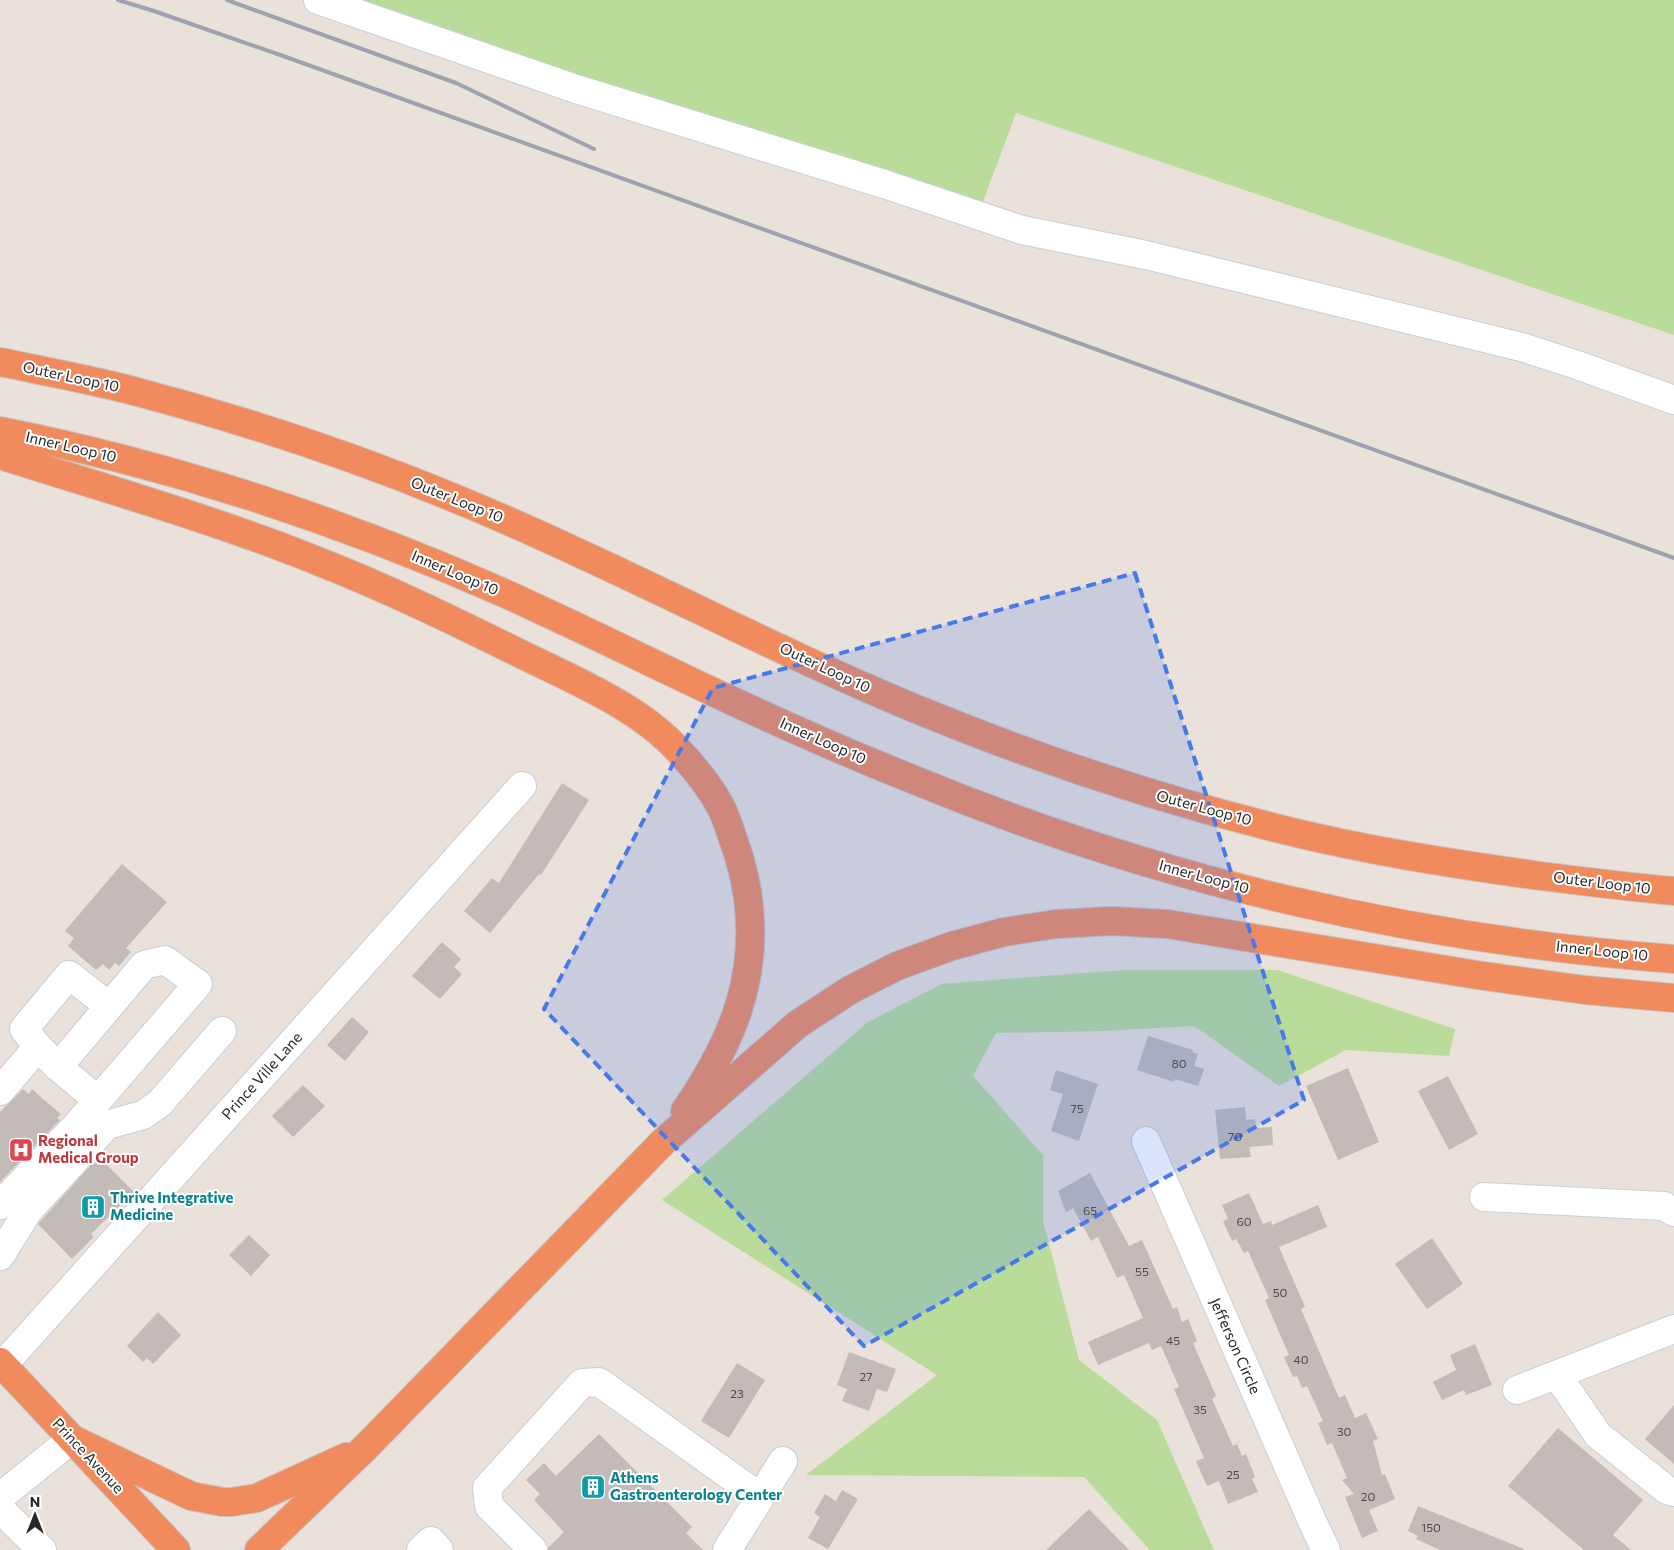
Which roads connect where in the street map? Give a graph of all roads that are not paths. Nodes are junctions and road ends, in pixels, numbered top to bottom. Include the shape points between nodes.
1 (318, 0) edge
2 (0, 362) edge
3 (1674, 400) edge
4 (0, 432) edge
5 (0, 455) edge
6 (522, 786) dead end
7 (1674, 891) edge
8 (1674, 959) edge
9 (1674, 998) edge
10 (109, 1006) junction
11 (222, 1031) dead end
12 (38, 1047) junction
13 (58, 1067) junction
14 (0, 1091) edge
15 (98, 1100) junction
16 (1146, 1140) dead end
17 (663, 1142) junction
18 (1484, 1198) dead end
19 (0, 1205) edge
20 (1674, 1212) edge
21 (0, 1256) edge
22 (1674, 1329) edge
23 (2, 1364) edge
24 (1557, 1374) junction
25 (1517, 1390) dead end
26 (72, 1439) junction
27 (366, 1447) junction
28 (783, 1461) dead end
29 (1674, 1492) edge
30 (0, 1497) edge
31 (760, 1497) junction
32 (0, 1509) edge
33 (42, 1550) edge
34 (176, 1550) edge
35 (259, 1550) edge
36 (421, 1550) edge
37 (439, 1550) edge
38 (533, 1550) edge
39 (727, 1550) edge
40 (1326, 1550) edge

1 - 3 street via 576,89 1022,230 1146,255 1525,348
2 - 7 highway, Outer Loop 10 via 128,390 227,418 409,480 507,520 923,712 1134,789 1284,830 1438,861
4 - 8 highway, Inner Loop 10 via 138,464 351,530 583,628 846,752 1030,825 1117,854 1351,914 1495,939
5 - 17 highway via 267,542 425,606 588,687 642,718 676,747 723,810 747,889 752,934 746,979 734,1019 698,1091
6 - 23 street, Prince Ville Lane
9 - 17 highway via 1477,975 1167,924 1112,921 1056,924 1004,932 952,946 897,966 850,990 798,1024
10 - 12 street via 69,975 24,1029
10 - 13 street
10 - 15 street via 144,965 165,960 198,984
11 - 21 street via 160,1103 143,1115 107,1124 28,1211
12 - 13 street
12 - 14 street
13 - 15 street
15 - 19 street
16 - 40 street, Jefferson Circle
17 - 27 highway
18 - 20 street via 1664,1206
22 - 24 street
23 - 26 highway, Prince Avenue
24 - 25 street
24 - 29 street via 1598,1435 1667,1490
26 - 27 highway via 192,1496 222,1502 257,1498
26 - 30 street
26 - 34 highway, Prince Avenue
27 - 35 highway
28 - 31 street
31 - 38 street via 599,1382 582,1383 487,1488 489,1506
31 - 39 street
32 - 33 street
36 - 37 street via 431,1541

